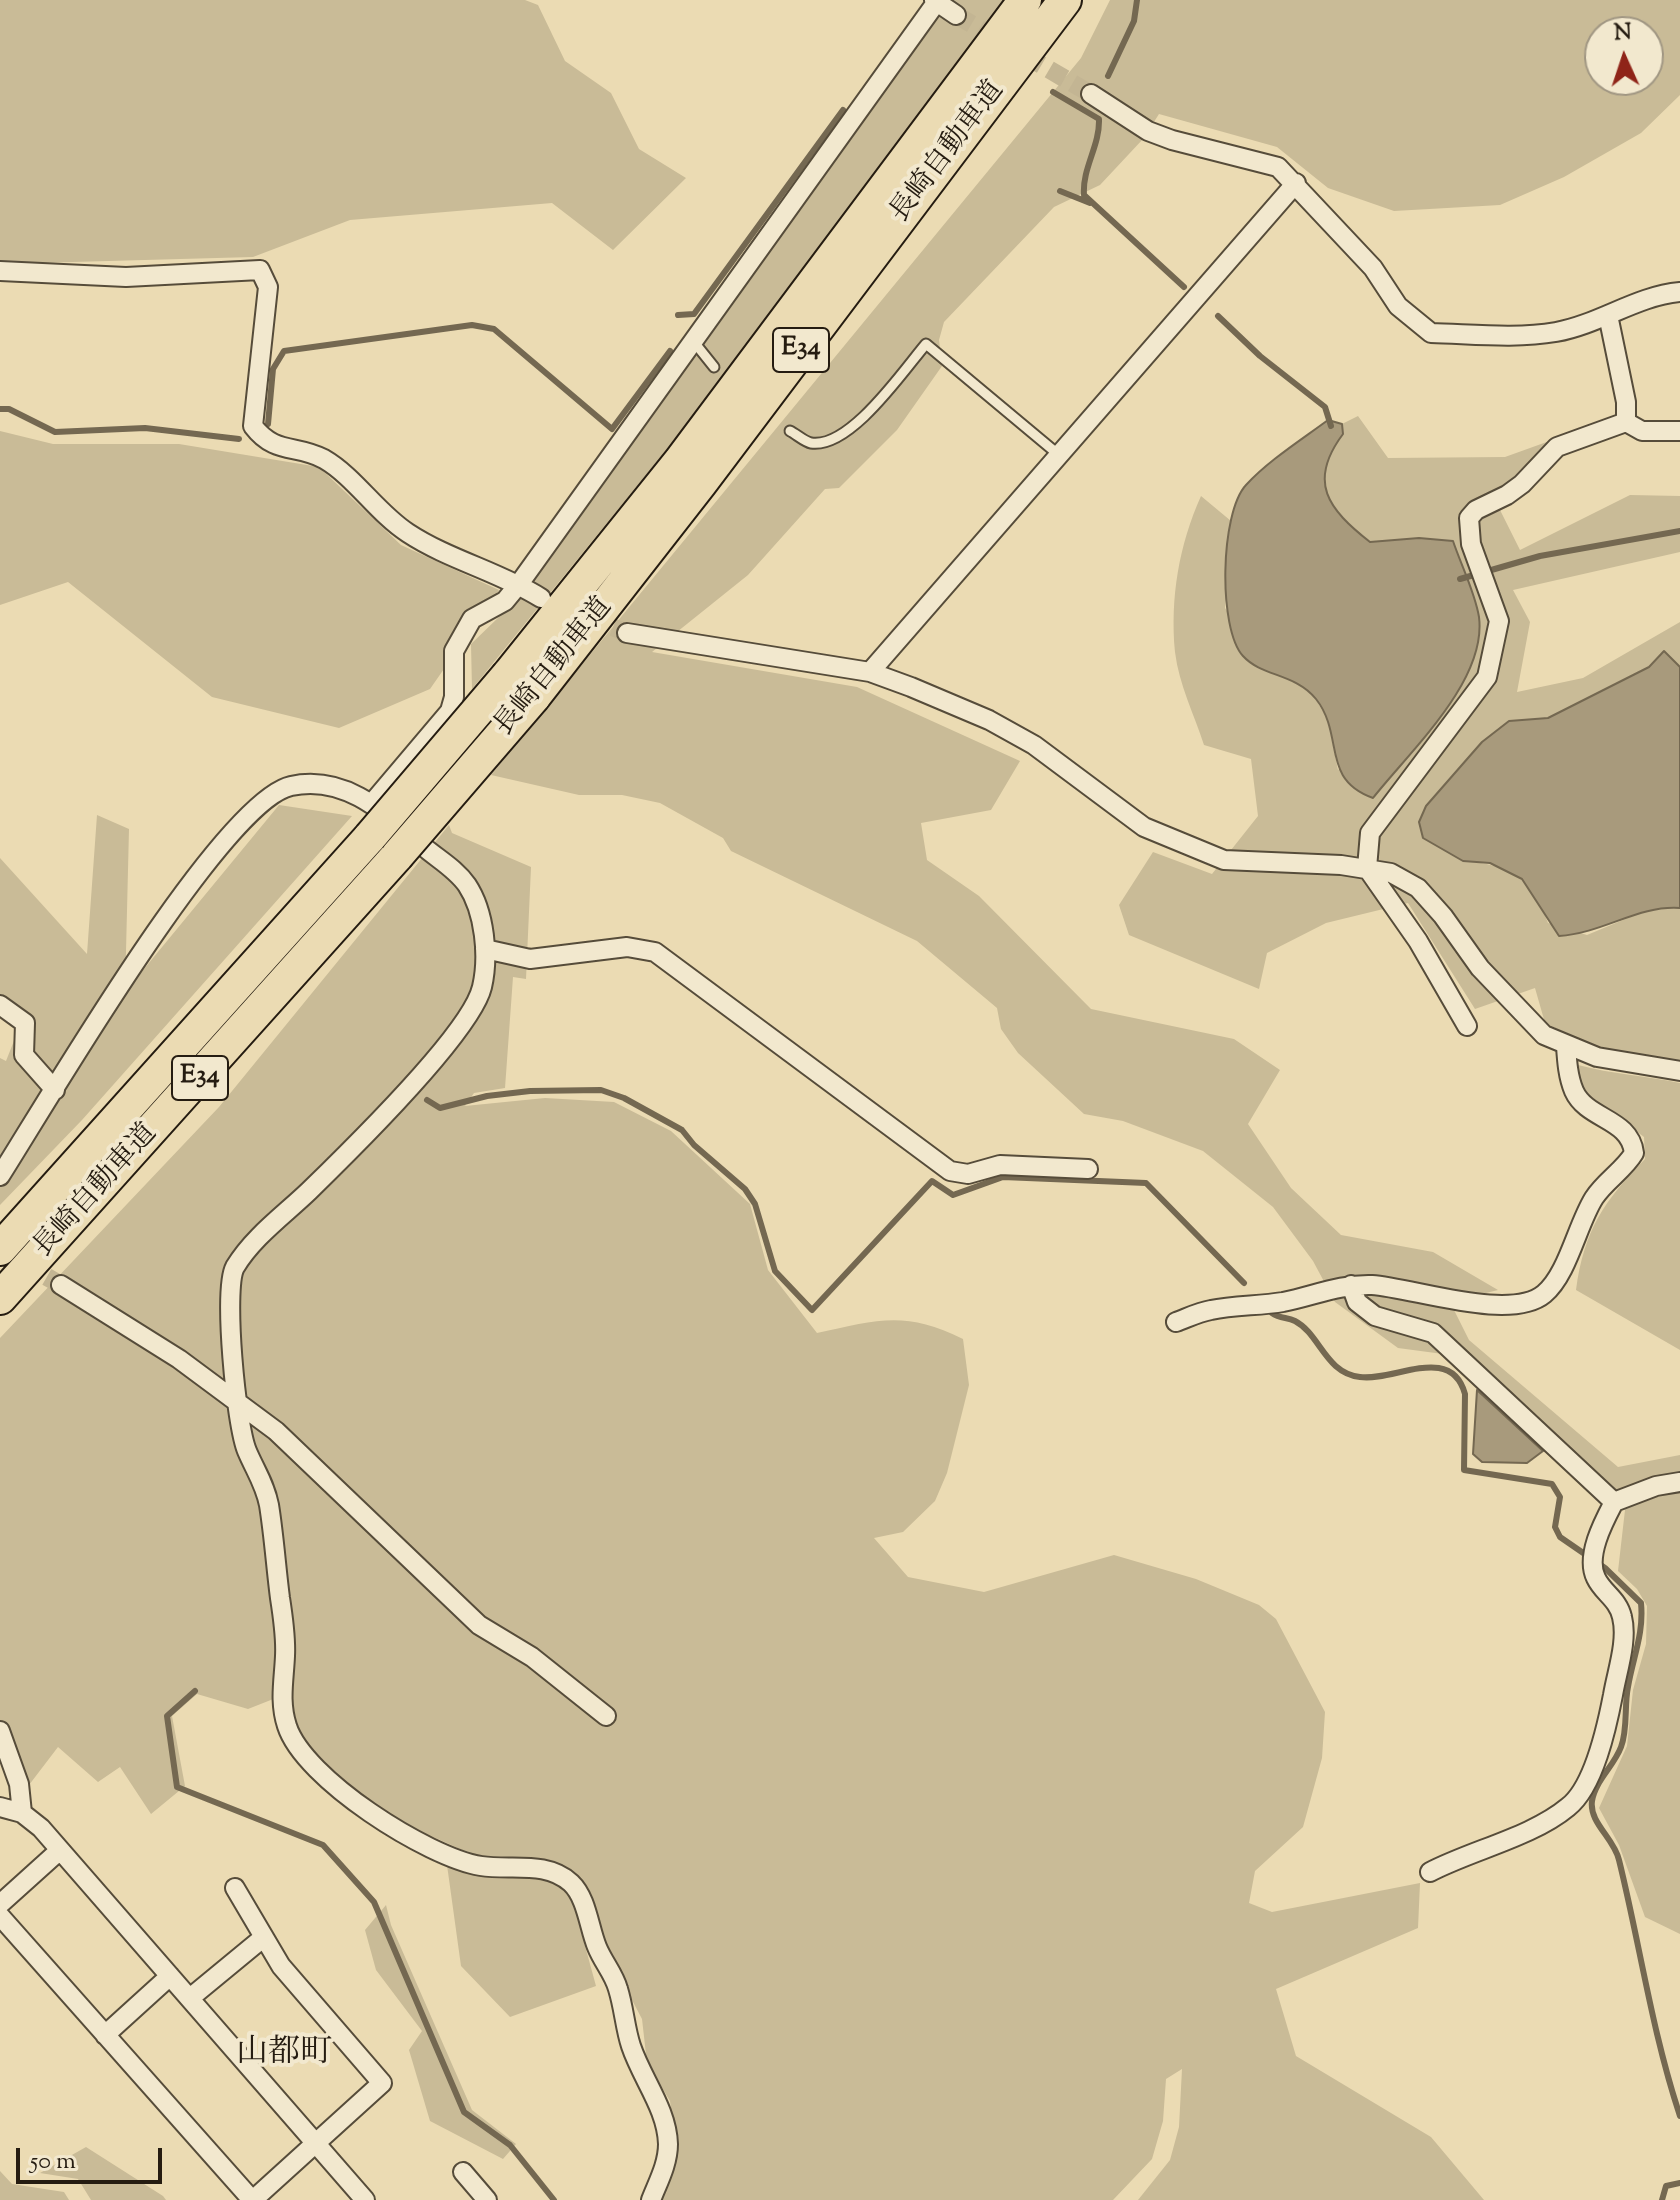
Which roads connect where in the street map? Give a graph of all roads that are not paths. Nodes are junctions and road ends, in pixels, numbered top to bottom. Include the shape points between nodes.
1 (1025, 0) edge
2 (1065, 0) edge
3 (936, 1) edge
4 (956, 15) tunnel mouth
5 (1091, 94) tunnel mouth
6 (1296, 183) junction
7 (0, 271) edge
8 (1680, 292) edge
9 (1608, 315) junction
10 (694, 342) junction
11 (714, 367) dead end
12 (1626, 422) junction
13 (790, 431) dead end
14 (1680, 431) edge
15 (1059, 455) junction
16 (519, 584) junction
17 (541, 598) dead end
18 (627, 633) tunnel mouth
19 (870, 672) junction
20 (373, 802) junction
21 (1367, 868) junction
22 (485, 949) junction
23 (0, 1005) edge
24 (1467, 1026) dead end
25 (1566, 1046) junction
26 (1680, 1071) edge
27 (55, 1090) junction
28 (1088, 1169) dead end
29 (0, 1176) edge
30 (0, 1249) edge
31 (61, 1285) tunnel mouth
32 (1351, 1285) junction
33 (0, 1298) edge
34 (1176, 1322) dead end
35 (237, 1402) junction
36 (1680, 1482) edge
37 (1614, 1502) junction
38 (606, 1716) dead end
39 (0, 1731) edge
40 (0, 1807) edge
41 (22, 1813) junction
42 (60, 1850) junction
43 (1430, 1872) dead end
44 (235, 1888) dead end
45 (0, 1904) edge
46 (0, 1916) edge
47 (264, 1937) junction
48 (170, 1976) junction
49 (190, 1998) junction
50 (105, 2035) junction
51 (315, 2141) junction
52 (463, 2172) dead end
53 (252, 2200) edge
54 (365, 2200) edge
55 (487, 2200) edge
56 (651, 2200) edge

1 - 30 highway, 長崎自動車道 / E34, bridge via 680,461 508,675 370,837
2 - 33 highway, 長崎自動車道 / E34, bridge via 534,697
3 - 4 street
3 - 10 street
5 - 6 street via 1148,131 1278,167
6 - 9 street via 1373,268 1398,306 1431,333 1556,332
6 - 15 street
7 - 16 street via 126,277 260,270 268,287 253,426 265,442 324,460 407,533
8 - 9 street via 1647,297
9 - 12 street
10 - 11 lane
10 - 16 street
12 - 14 street via 1642,431
12 - 21 street via 1557,447 1507,495 1476,510 1468,528 1499,634 1487,677 1370,833
13 - 15 lane via 811,443 834,439 867,414 926,344
15 - 19 street
16 - 17 street
16 - 20 street via 505,601 472,619 454,651 450,711
18 - 19 street
19 - 21 street via 989,720 1034,745 1144,827 1187,847 1224,860
20 - 22 street via 470,888
20 - 27 street via 332,786 293,785 266,796 202,868
21 - 24 street via 1418,941
21 - 25 street via 1391,873 1418,888 1480,968 1544,1035
22 - 28 street via 530,959 627,947 655,952 950,1171 968,1174 1000,1165
22 - 35 street via 482,987 453,1038 237,1264 229,1301
23 - 27 street via 25,1023 24,1055
25 - 26 street via 1597,1057
25 - 32 street via 1574,1093 1627,1132 1634,1153 1596,1195 1558,1278 1543,1295 1503,1305
27 - 29 street
31 - 35 street
32 - 34 street via 1305,1298 1211,1310
32 - 37 street via 1357,1302 1375,1316 1433,1333
35 - 38 street via 276,1431 479,1625 532,1657
35 - 56 street via 246,1449 261,1474 269,1504 284,1624 281,1689 286,1725 313,1763 389,1828 480,1866 552,1871 570,1882 618,1989 632,2047 664,2121 665,2163
36 - 37 street
37 - 43 street via 1603,1522 1594,1563 1596,1580 1613,1595 1624,1630 1605,1736 1579,1795 1549,1819
39 - 41 street via 19,1784
40 - 41 street
41 - 42 street
42 - 45 street
42 - 48 street
44 - 47 street
46 - 50 street
47 - 49 street
47 - 51 street via 281,1966 382,2083
48 - 49 street
48 - 50 street
49 - 51 street
50 - 53 street
51 - 53 street
51 - 54 street
52 - 55 street

